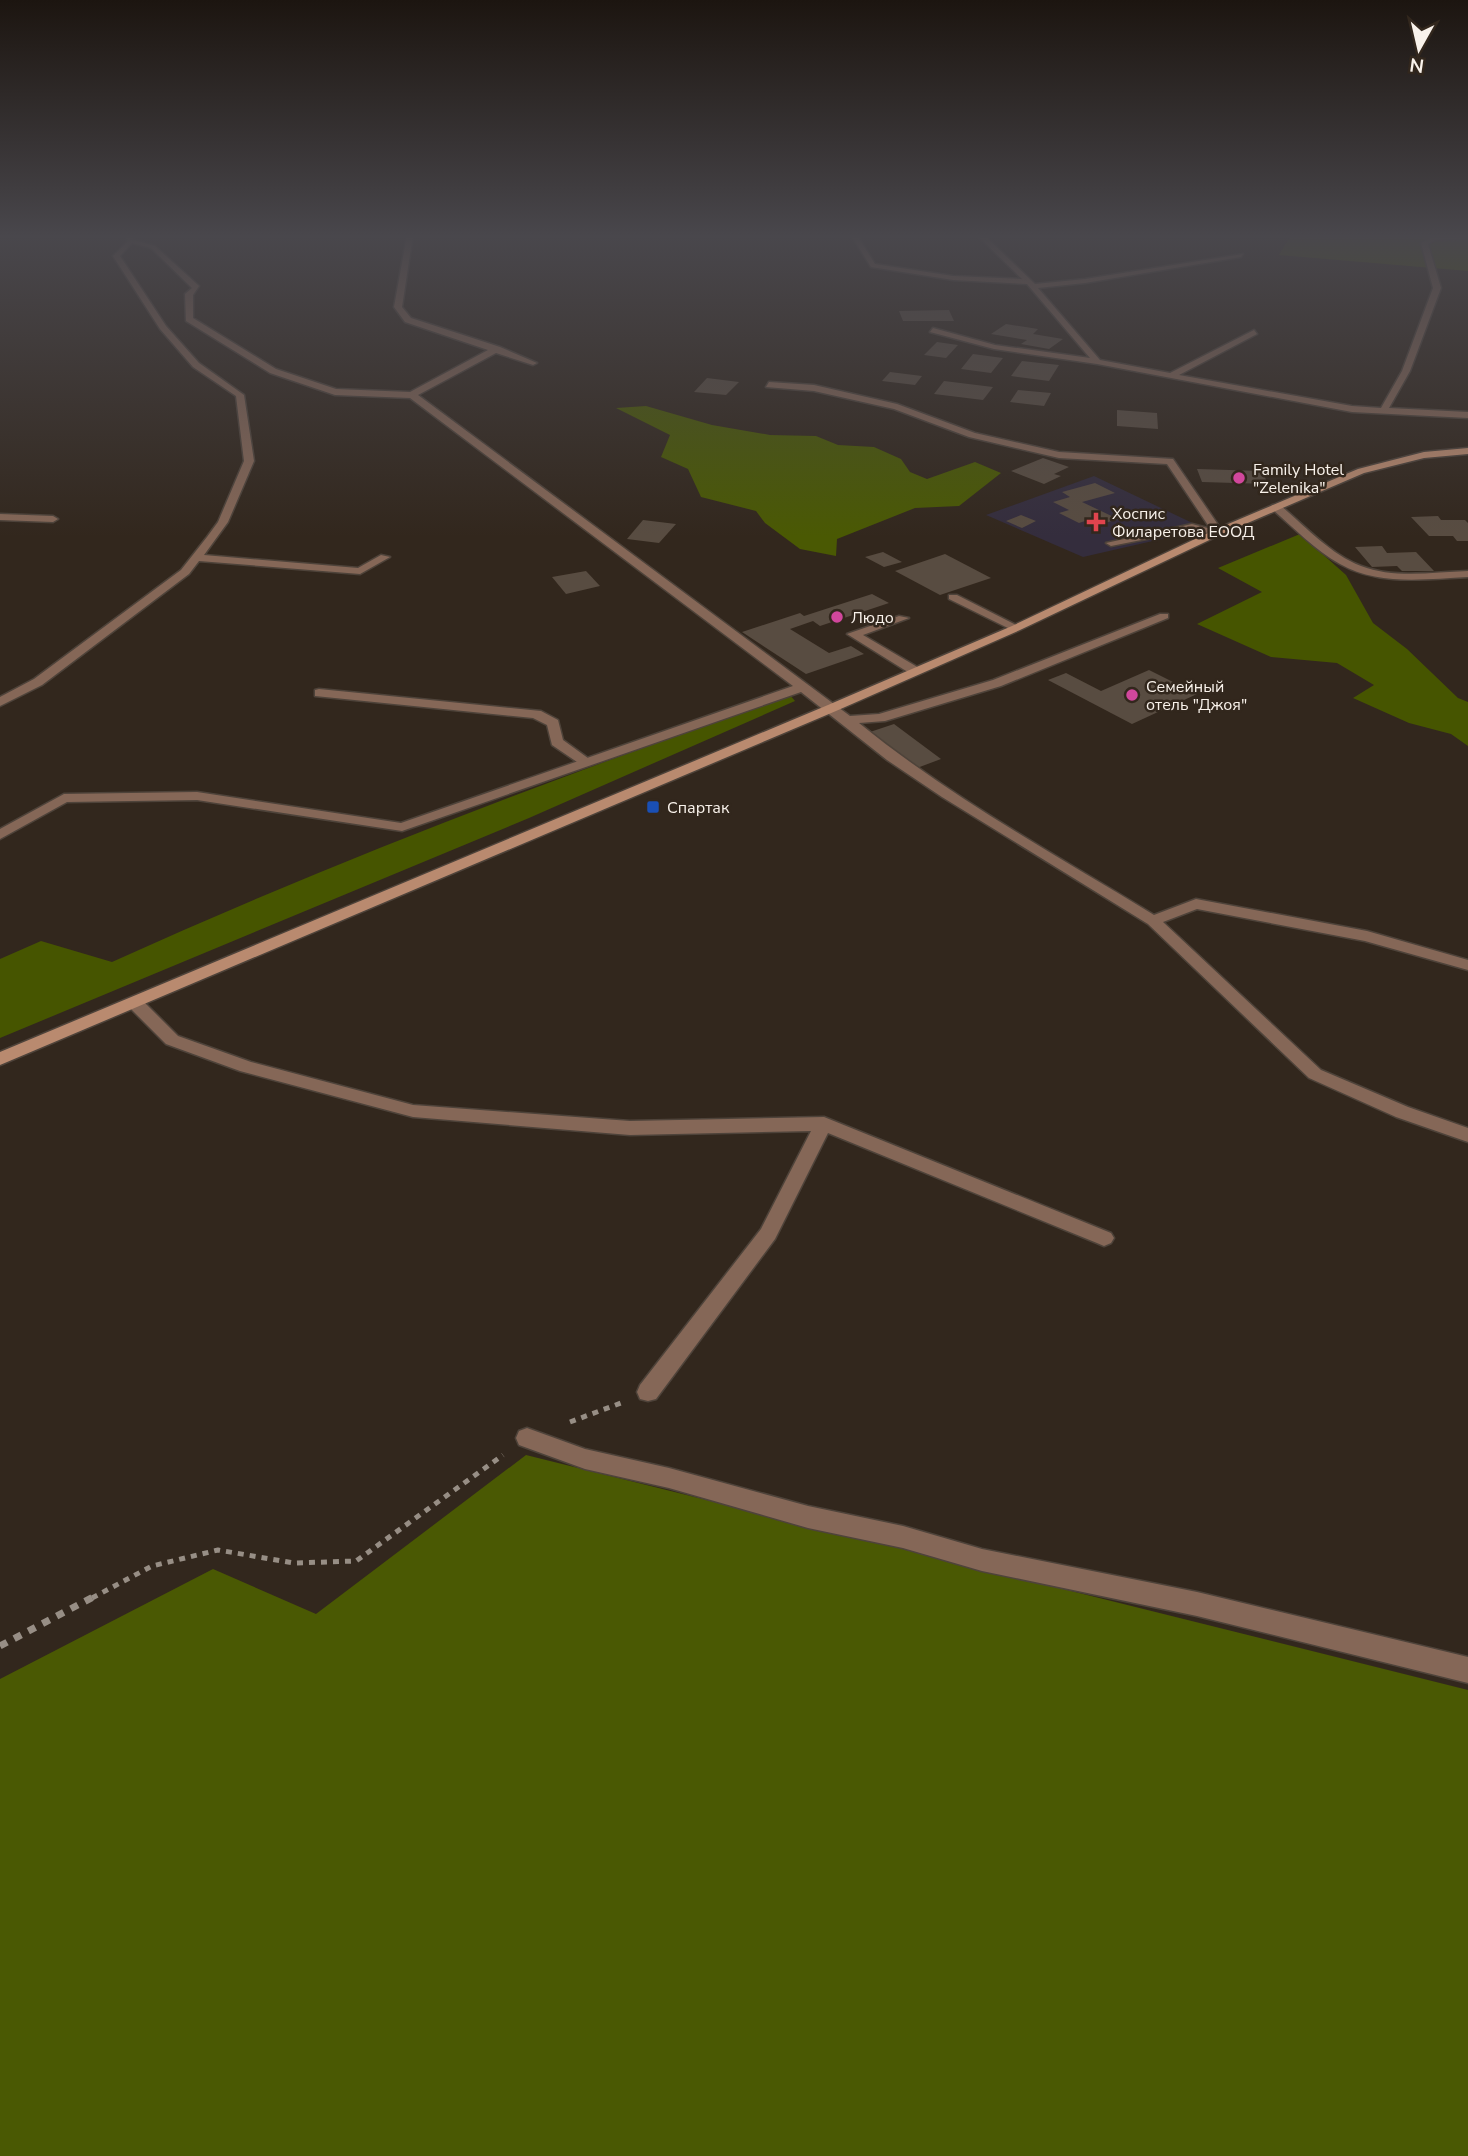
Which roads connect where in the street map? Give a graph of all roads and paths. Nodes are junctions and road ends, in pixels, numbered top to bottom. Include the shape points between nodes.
1 (170, 336) edge
2 (215, 336) edge
3 (456, 336) edge
4 (954, 336) edge
5 (1075, 336) edge
6 (1247, 336) edge
7 (1419, 336) edge
8 (497, 349) junction
9 (1097, 362) junction
10 (533, 363) dead end
11 (1170, 376) junction
12 (769, 385) dead end
13 (412, 395) junction
14 (1383, 412) junction
15 (1468, 415) edge
16 (1468, 451) edge
17 (1276, 507) junction
18 (0, 517) edge
19 (52, 519) dead end
20 (1218, 532) junction
21 (1111, 543) dead end
22 (385, 556) dead end
23 (196, 558) junction
24 (1468, 574) edge
25 (953, 597) dead end
26 (1164, 617) dead end
27 (903, 618) dead end
28 (1016, 628) junction
29 (915, 671) junction
30 (802, 687) junction
31 (319, 693) dead end
32 (0, 702) edge
33 (832, 708) junction
34 (847, 720) junction
35 (585, 761) junction
36 (0, 835) edge
37 (1153, 921) junction
38 (1468, 965) edge
39 (135, 1003) junction
40 (0, 1059) edge
41 (824, 1124) junction
42 (1468, 1135) edge
43 (1104, 1238) dead end
44 (648, 1392) joint
45 (527, 1438) junction
46 (0, 1646) edge
47 (1468, 1670) edge

1 - 23 street via 196,366 240,395 249,461 223,522
2 - 13 street via 273,371 335,392
3 - 8 street
4 - 9 street
5 - 9 street
6 - 11 street
7 - 14 street
8 - 10 street
8 - 13 street
9 - 11 street
11 - 14 street
12 - 20 street via 814,388 897,407 972,435 1059,455 1170,461
13 - 30 street
14 - 15 street
16 - 17 main road via 1424,454 1361,471
17 - 20 main road
17 - 24 street via 1345,562 1362,570 1394,575
18 - 19 street
20 - 21 street via 1192,527
20 - 28 main road
22 - 23 street via 360,570
23 - 32 street via 185,572 38,682
25 - 28 street
26 - 34 street via 997,683 880,718
27 - 29 street via 853,634
28 - 29 main road
29 - 33 main road
30 - 33 street
30 - 35 street
31 - 35 street via 537,714 552,723 557,742
33 - 34 street
33 - 39 main road
34 - 37 street via 947,794
35 - 36 street via 402,827 197,796 64,798
37 - 38 street via 1196,904 1367,936
37 - 42 street via 1315,1074
39 - 40 main road
39 - 41 street via 172,1040 246,1067 413,1111 630,1128
41 - 43 street
41 - 44 street via 768,1234
44 - 45 path
45 - 46 path via 356,1562 294,1563 218,1550 152,1566
45 - 47 street via 585,1459 982,1560 1197,1604

